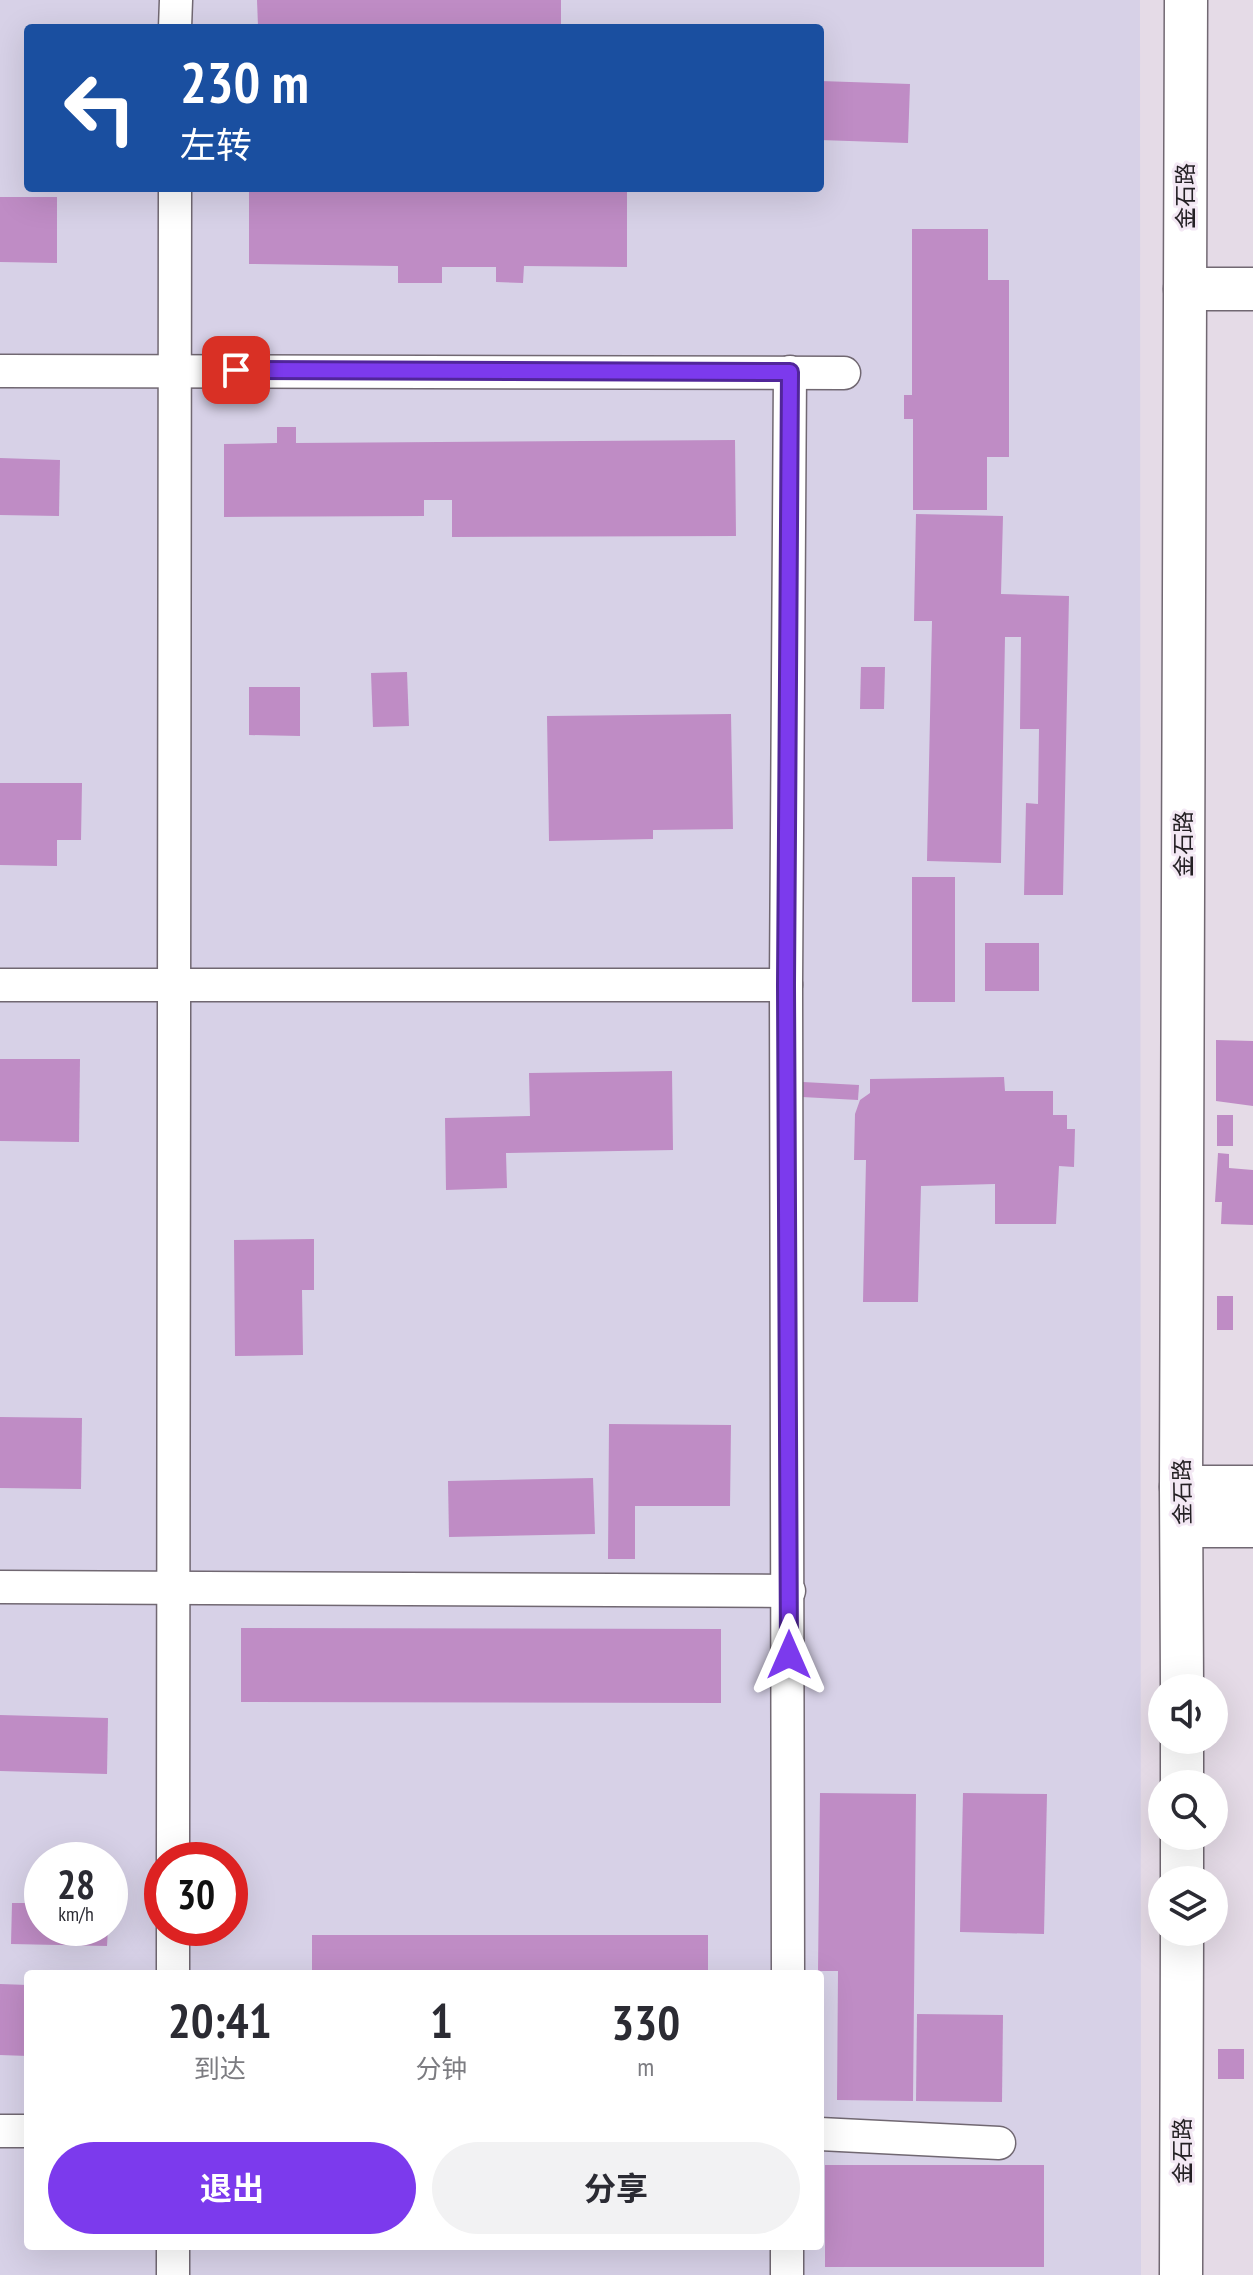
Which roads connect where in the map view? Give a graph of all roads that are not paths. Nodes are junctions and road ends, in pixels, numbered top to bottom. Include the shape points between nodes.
1 (176, 0) edge
2 (1186, 0) edge
3 (175, 24) edge
4 (175, 192) edge
5 (1185, 289) junction
6 (1253, 289) edge
7 (174, 369) junction
8 (0, 371) edge
9 (790, 372) junction
10 (844, 373) dead end
11 (0, 985) edge
12 (174, 985) junction
13 (786, 985) junction
14 (1253, 1487) edge
15 (1182, 1506) junction
16 (1253, 1526) edge
17 (172, 1586) junction
18 (0, 1587) edge
19 (789, 1591) junction
20 (1182, 1674) edge
21 (173, 1842) edge
22 (173, 1946) edge
23 (1182, 1946) edge
24 (173, 1970) edge
25 (788, 1970) edge
26 (0, 2131) edge
27 (24, 2131) edge
28 (824, 2134) edge
29 (999, 2143) dead end
30 (173, 2250) edge
31 (787, 2250) edge
32 (173, 2275) edge
33 (787, 2275) edge
34 (1181, 2275) edge

1 - 3 street
2 - 5 street, 金石路
4 - 7 street
5 - 6 street
5 - 15 street, 金石路
7 - 8 street
7 - 9 street
7 - 12 street
9 - 10 street
9 - 13 street
11 - 12 street
12 - 13 street
12 - 17 street
13 - 19 street
14 - 15 street
15 - 16 street
15 - 20 street, 金石路
17 - 18 street
17 - 19 street
17 - 21 street
19 - 25 street
22 - 24 street
23 - 34 street, 金石路
26 - 27 street
28 - 29 street
30 - 32 street
31 - 33 street

